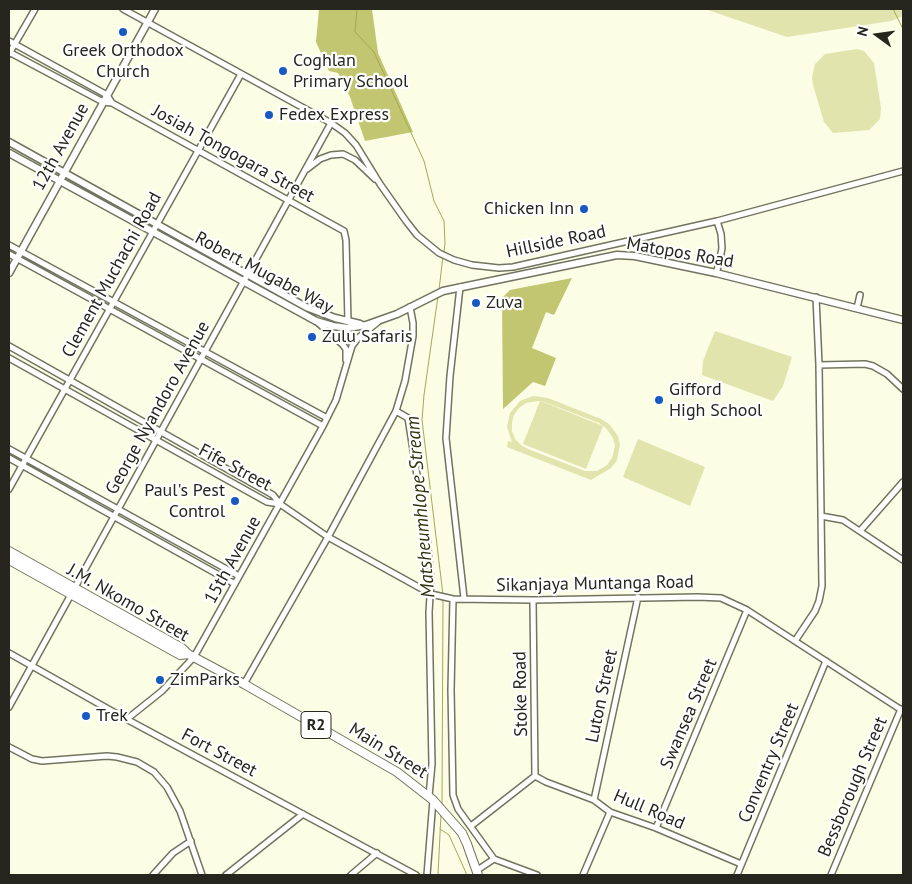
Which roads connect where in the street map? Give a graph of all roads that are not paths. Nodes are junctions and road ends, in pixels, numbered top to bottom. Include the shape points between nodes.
1 (35, 9) edge
2 (123, 9) edge
3 (155, 9) edge
4 (148, 23) junction
5 (9, 41) edge
6 (15, 45) junction
7 (9, 53) edge
8 (241, 74) junction
9 (107, 95) junction
10 (103, 102) junction
11 (112, 103) junction
12 (331, 123) junction
13 (9, 142) edge
14 (197, 151) junction
15 (9, 152) edge
16 (304, 171) junction
17 (903, 171) edge
18 (64, 173) junction
19 (60, 181) junction
20 (380, 184) junction
21 (289, 201) junction
22 (717, 221) junction
23 (156, 224) junction
24 (153, 231) junction
25 (9, 245) edge
26 (21, 252) junction
27 (9, 254) edge
28 (17, 259) junction
29 (716, 273) junction
30 (9, 274) edge
31 (248, 275) junction
32 (244, 282) junction
33 (460, 287) junction
34 (860, 295) dead end
35 (816, 297) junction
36 (113, 302) junction
37 (410, 308) junction
38 (856, 308) junction
39 (109, 309) junction
40 (381, 320) junction
41 (903, 320) edge
42 (316, 321) junction
43 (348, 322) junction
44 (366, 325) junction
45 (9, 346) edge
46 (205, 352) junction
47 (9, 358) edge
48 (201, 360) junction
49 (819, 365) junction
50 (347, 366) junction
51 (69, 381) junction
52 (64, 389) junction
53 (903, 389) edge
54 (396, 411) junction
55 (328, 418) junction
56 (323, 426) junction
57 (161, 432) junction
58 (156, 440) junction
59 (9, 449) edge
60 (9, 458) edge
61 (26, 458) junction
62 (22, 465) junction
63 (903, 482) edge
64 (9, 489) edge
65 (280, 504) junction
66 (118, 509) junction
67 (114, 516) junction
68 (821, 516) junction
69 (860, 531) junction
70 (328, 537) junction
71 (9, 551) edge
72 (9, 560) edge
73 (903, 560) edge
74 (239, 576) junction
75 (235, 584) junction
76 (73, 591) junction
77 (433, 595) junction
78 (638, 597) junction
79 (464, 598) junction
80 (450, 599) junction
81 (534, 600) junction
82 (747, 610) junction
83 (795, 641) junction
84 (9, 653) edge
85 (191, 656) junction
86 (826, 661) junction
87 (31, 666) junction
88 (244, 684) junction
89 (9, 707) edge
90 (902, 710) edge
91 (126, 719) junction
92 (9, 747) edge
93 (535, 776) junction
94 (433, 800) junction
95 (594, 800) junction
96 (610, 812) junction
97 (303, 814) junction
98 (471, 826) junction
99 (656, 828) junction
100 (191, 840) junction
101 (378, 853) junction
102 (494, 858) junction
103 (741, 864) junction
104 (480, 873) edge
105 (152, 875) edge
106 (202, 875) edge
107 (226, 875) edge
108 (351, 875) edge
109 (416, 875) edge
110 (426, 875) edge
111 (537, 875) edge
112 (584, 875) edge
113 (737, 875) edge
114 (831, 875) edge

1 - 6 street
2 - 4 street, Hillside Road
3 - 4 main road, 12th Avenue
4 - 8 street, Hillside Road
4 - 9 main road, 12th Avenue
5 - 6 street, Josiah Tongogara Street
6 - 7 street
6 - 9 street, Josiah Tongogara Street
7 - 10 street, Josiah Tongogara Street
8 - 12 street, Hillside Road
8 - 14 street, Clement Muchachi Road
9 - 10 main road, 12th Avenue
9 - 11 street, Josiah Tongogara Street
10 - 11 street, Josiah Tongogara Street
10 - 18 main road, 12th Avenue
11 - 14 street, Josiah Tongogara Street
12 - 16 street, George Nyandoro Avenue
12 - 20 street, Hillside Road via 356,145
13 - 18 main road, Robert Mugabe Way
14 - 21 street, Josiah Tongogara Street
14 - 23 street, Clement Muchachi Road
15 - 19 main road, Robert Mugabe Way
16 - 20 street via 320,159 343,154 355,160
16 - 21 street, George Nyandoro Avenue
17 - 22 street, Hillside Road
18 - 19 main road, 12th Avenue
18 - 23 main road, Robert Mugabe Way
19 - 24 main road, Robert Mugabe Way
19 - 26 main road, 12th Avenue
20 - 22 street, Hillside Road via 417,235 439,253 479,266 513,267
21 - 31 street, George Nyandoro Avenue
21 - 43 street, Josiah Tongogara Street via 344,231
22 - 29 street via 722,248
23 - 24 street, Clement Muchachi Road
23 - 31 main road, Robert Mugabe Way
24 - 32 main road, Robert Mugabe Way
24 - 36 street, Clement Muchachi Road
25 - 26 street
26 - 28 main road, 12th Avenue
26 - 36 street
27 - 28 street
28 - 30 main road, 12th Avenue
28 - 39 street
29 - 33 main road, Matopos Road via 617,255
29 - 35 main road, Matopos Road
31 - 32 street, George Nyandoro Avenue
31 - 43 main road, Robert Mugabe Way via 313,310
32 - 42 main road, Robert Mugabe Way
32 - 46 street, George Nyandoro Avenue
33 - 37 main road, Matopos Road via 433,295
33 - 79 street via 446,438
34 - 38 street
35 - 38 main road, Matopos Road
35 - 49 street
36 - 39 street, Clement Muchachi Road
36 - 46 street
37 - 40 main road, Matopos Road
37 - 54 street via 414,323 412,344
38 - 41 main road, Matopos Road
39 - 48 street
39 - 51 street, Clement Muchachi Road
40 - 44 main road, Matopos Road
40 - 50 street, 15th Avenue via 352,346
42 - 44 main road, Robert Mugabe Way via 348,328
42 - 50 street via 343,344
43 - 44 main road, Robert Mugabe Way
45 - 51 street, Fife Street
46 - 48 street, George Nyandoro Avenue
46 - 55 street
47 - 52 street, Fife Street
48 - 56 street
48 - 57 street, George Nyandoro Avenue
49 - 53 street via 873,366
49 - 68 street
50 - 55 street, 15th Avenue
51 - 52 street, Clement Muchachi Road
51 - 57 street, Fife Street
52 - 58 street, Fife Street
52 - 61 street, Clement Muchachi Road
54 - 70 street
54 - 77 street via 408,418
55 - 56 street, 15th Avenue
56 - 65 street, 15th Avenue
57 - 58 street, George Nyandoro Avenue
57 - 65 street, Fife Street via 273,495
58 - 65 street, Fife Street via 267,502
58 - 66 street, George Nyandoro Avenue
59 - 61 street
60 - 62 street
61 - 62 street, Clement Muchachi Road
61 - 66 street
62 - 64 street, Clement Muchachi Road
62 - 67 street
63 - 69 street
65 - 70 street, Sikanjaya Muntanga Road
65 - 74 street, 15th Avenue
66 - 67 street, George Nyandoro Avenue
66 - 74 street
67 - 75 street
67 - 76 street, George Nyandoro Avenue
68 - 69 street via 839,518
68 - 83 street via 822,586 819,602
69 - 73 street
70 - 77 street, Sikanjaya Muntanga Road
70 - 88 street
71 - 76 highway, J.M. Nkomo Street / R2
72 - 76 highway, J.M. Nkomo Street / R2
74 - 75 street, 15th Avenue
75 - 85 street, 15th Avenue
76 - 85 highway, J.M. Nkomo Street / R2 via 182,648
76 - 87 street, George Nyandoro Avenue
77 - 80 street, Sikanjaya Muntanga Road
77 - 94 street via 429,612
78 - 81 street, Sikanjaya Muntanga Road
78 - 82 street, Sikanjaya Muntanga Road via 721,598
78 - 95 street, Luton Street
79 - 80 street, Sikanjaya Muntanga Road
79 - 81 street, Sikanjaya Muntanga Road
80 - 98 street via 452,790 458,809
81 - 93 street, Stoke Road
82 - 83 street, Sikanjaya Muntanga Road
82 - 99 street, Swansea Street
83 - 86 street, Sikanjaya Muntanga Road
84 - 87 street, Fort Street
85 - 88 highway, Main Street / R2
85 - 91 street, 15th Avenue via 162,691
86 - 90 street, Sikanjaya Muntanga Road
86 - 103 street, Conventry Street
87 - 89 street, George Nyandoro Avenue
87 - 91 street, Fort Street
88 - 94 highway, Main Street / R2 via 398,772
90 - 114 street, Bessborough Street
91 - 97 street, Fort Street
92 - 100 street via 42,761 108,756 147,768 158,775 167,787
93 - 95 street, Hull Road
93 - 98 street
94 - 104 highway, Main Street / R2 via 462,833
94 - 110 street
95 - 96 street, Hull Road
96 - 99 street, Hull Road
96 - 112 street
97 - 101 street, Fort Street
97 - 107 street
98 - 102 street
99 - 103 street, Hull Road
100 - 105 street
100 - 106 street
101 - 108 street
101 - 109 street, Fort Street
102 - 104 street
102 - 111 street
103 - 113 street, Conventry Street

